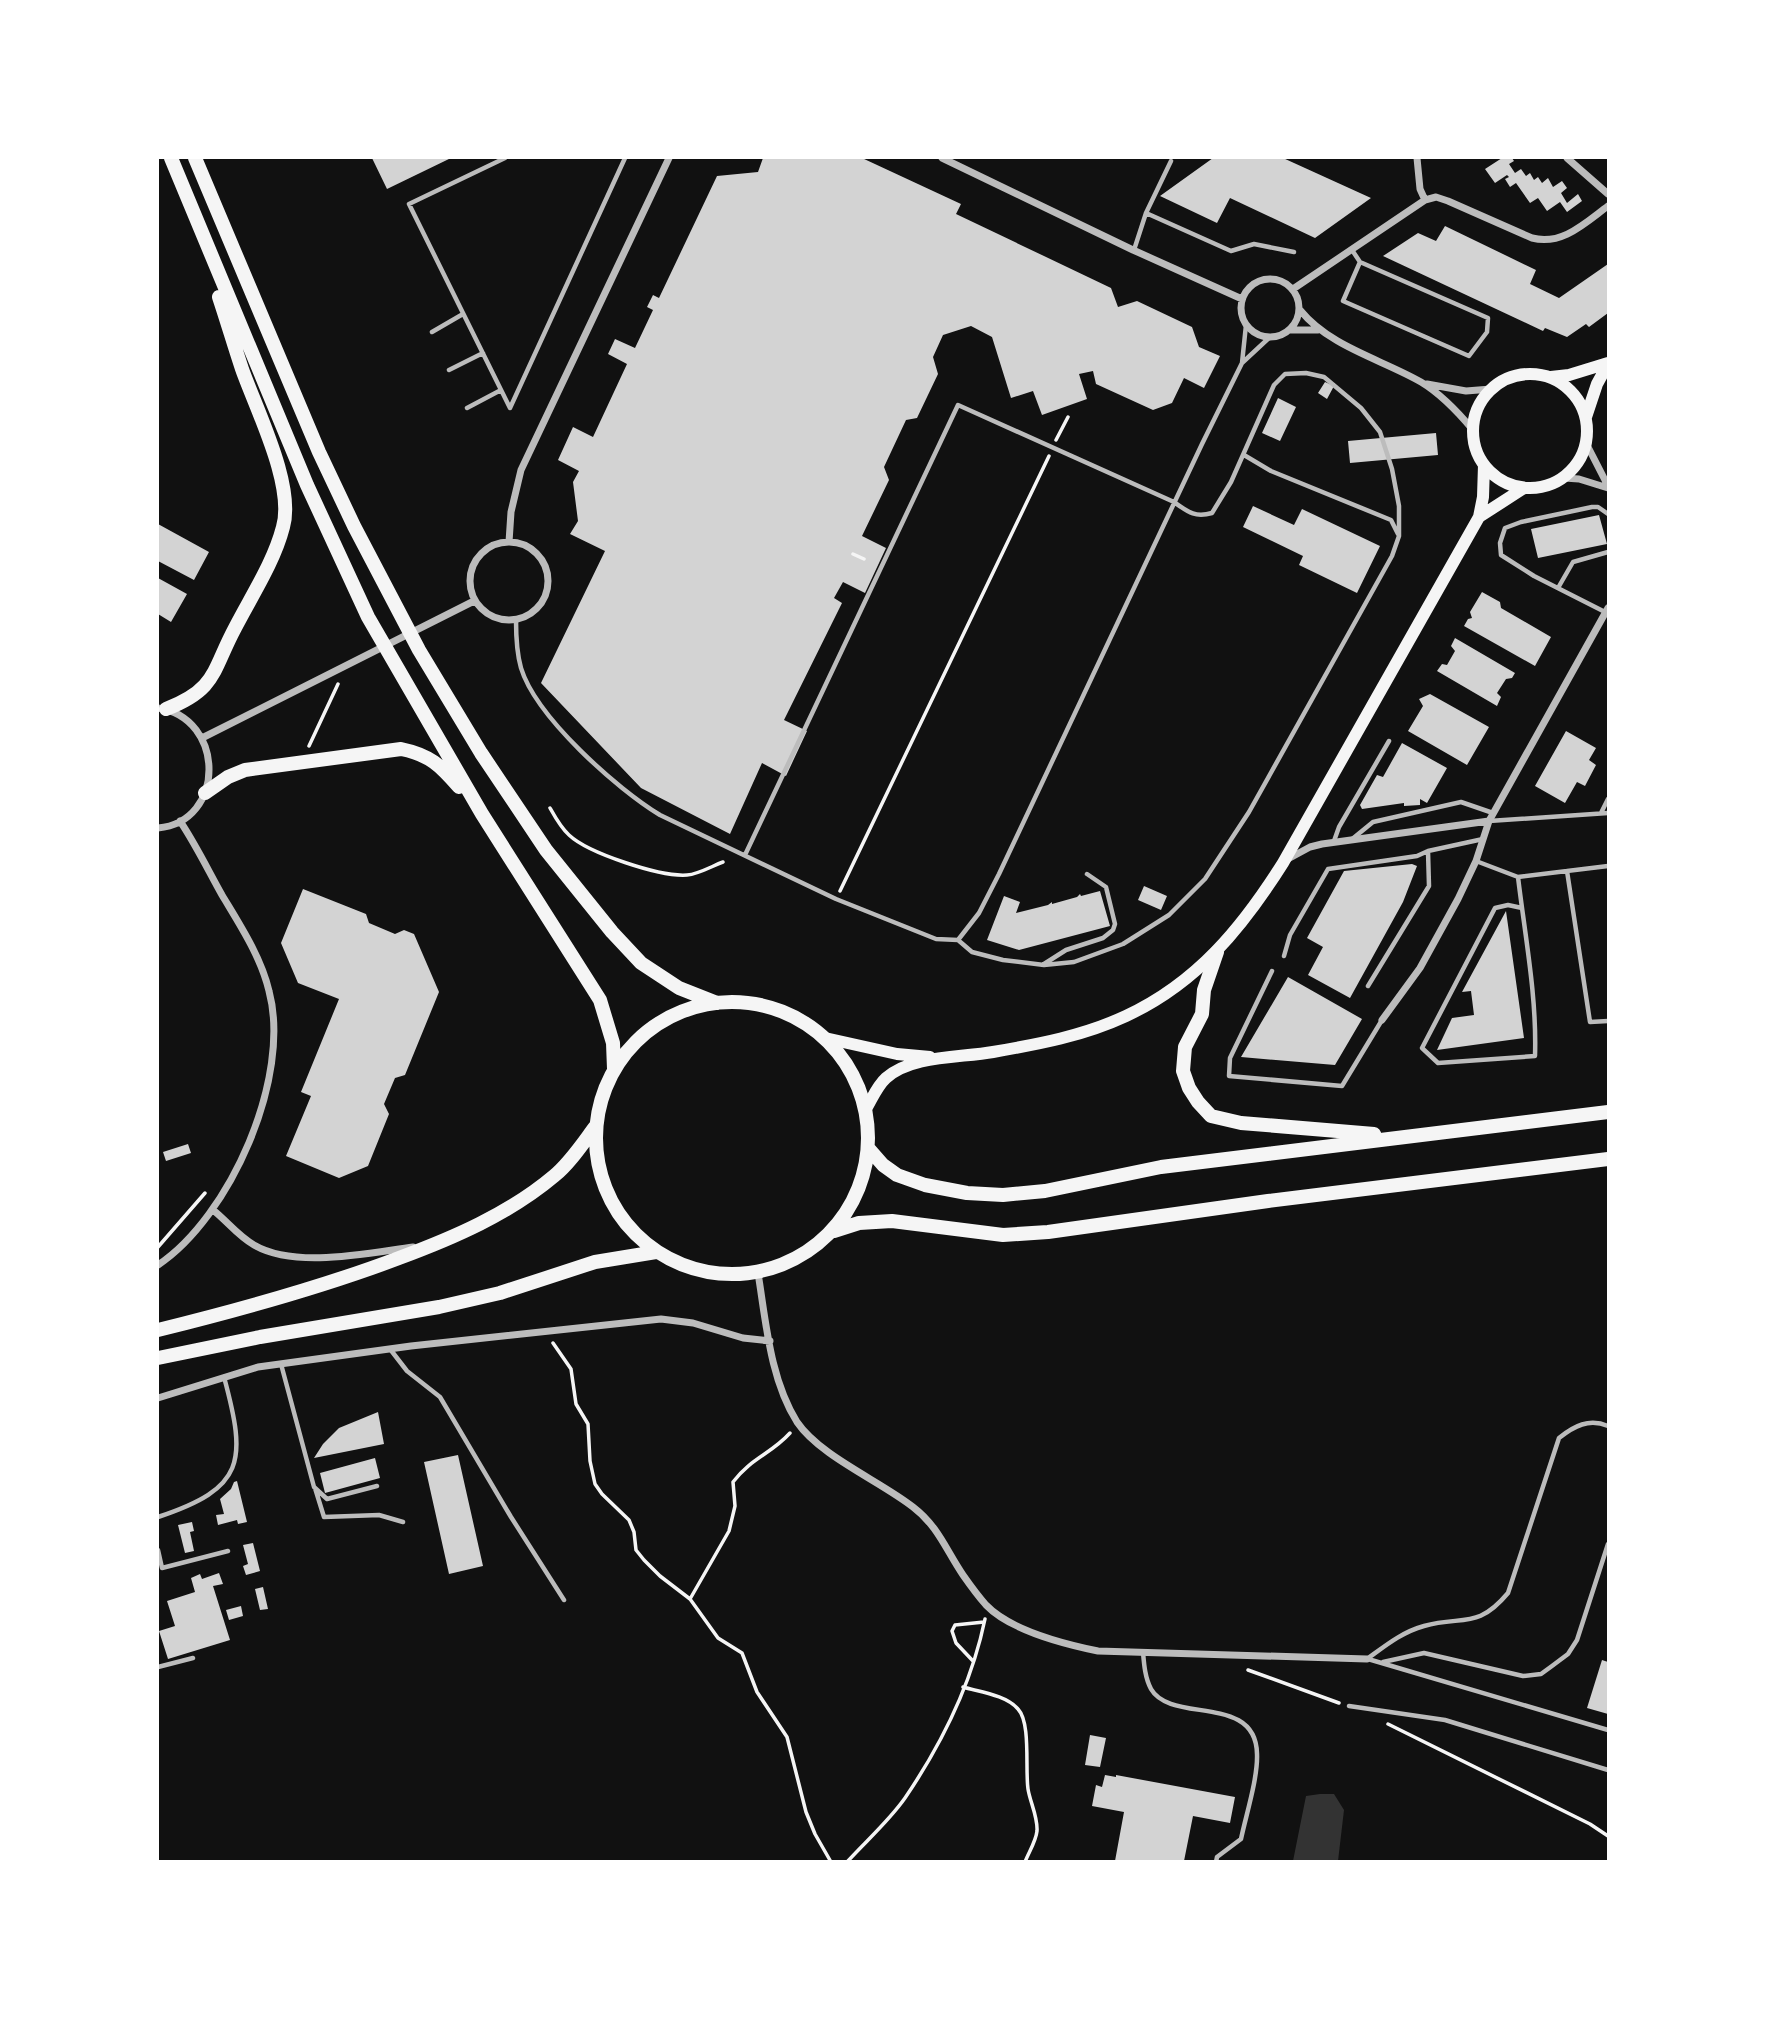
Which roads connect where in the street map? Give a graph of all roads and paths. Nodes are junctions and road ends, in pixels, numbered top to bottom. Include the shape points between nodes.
1 (171, 158) edge
2 (195, 158) edge
3 (201, 158) edge
4 (505, 158) edge
5 (625, 158) edge
6 (669, 158) edge
7 (942, 158) edge
8 (1417, 158) edge
9 (1567, 158) edge
10 (1171, 161) dead end
11 (1608, 194) edge
12 (1425, 200) junction
13 (188, 203) junction
14 (1608, 206) edge
15 (1146, 213) junction
16 (218, 216) junction
17 (1133, 250) junction
18 (1352, 250) junction
19 (1294, 252) dead end
20 (1360, 262) junction
21 (1293, 289) junction
22 (1242, 299) junction
23 (1300, 310) junction
24 (463, 314) junction
25 (1246, 325) junction
26 (1290, 330) junction
27 (1318, 330) junction
28 (432, 332) dead end
29 (1270, 337) junction
30 (483, 353) junction
31 (1242, 363) junction
32 (1608, 364) edge
33 (449, 370) dead end
34 (1550, 377) junction
35 (1423, 383) junction
36 (1491, 389) junction
37 (501, 390) junction
38 (467, 408) dead end
39 (1068, 417) dead end
40 (1586, 417) junction
41 (1473, 430) junction
42 (1587, 445) junction
43 (1052, 449) junction
44 (1244, 454) junction
45 (1484, 465) junction
46 (1564, 478) junction
47 (1608, 487) edge
48 (1524, 488) junction
49 (1174, 502) junction
50 (1608, 514) edge
51 (1479, 517) junction
52 (1399, 536) junction
53 (509, 542) junction
54 (1608, 552) edge
55 (853, 554) dead end
56 (864, 559) dead end
57 (1558, 588) junction
58 (474, 601) junction
59 (1607, 610) edge
60 (516, 620) junction
61 (344, 677) dead end
62 (162, 708) edge
63 (202, 738) junction
64 (1389, 741) dead end
65 (307, 753) dead end
66 (205, 793) junction
67 (1608, 799) edge
68 (550, 808) dead end
69 (1493, 813) junction
70 (1608, 813) edge
71 (482, 814) junction
72 (1601, 814) junction
73 (180, 821) junction
74 (1489, 821) junction
75 (158, 828) edge
76 (1483, 839) junction
77 (1350, 840) junction
78 (1334, 842) junction
79 (1428, 850) junction
80 (745, 855) junction
81 (1476, 861) junction
82 (723, 862) dead end
83 (1283, 863) junction
84 (1608, 866) edge
85 (1567, 870) junction
86 (1087, 874) dead end
87 (1518, 877) junction
88 (836, 899) junction
89 (1522, 908) junction
90 (958, 940) junction
91 (1217, 952) junction
92 (1284, 956) dead end
93 (1044, 965) junction
94 (1272, 971) dead end
95 (1368, 986) dead end
96 (717, 1003) junction
97 (1382, 1020) joint
98 (1608, 1021) edge
99 (825, 1038) junction
100 (937, 1058) junction
101 (614, 1069) junction
102 (866, 1109) junction
103 (1608, 1112) edge
104 (595, 1127) junction
105 (1406, 1137) junction
106 (869, 1149) junction
107 (1608, 1160) edge
108 (207, 1191) dead end
109 (213, 1210) junction
110 (832, 1232) junction
111 (438, 1243) junction
112 (158, 1247) edge
113 (656, 1252) junction
114 (158, 1265) edge
115 (758, 1273) junction
116 (158, 1331) edge
117 (551, 1331) junction
118 (770, 1340) junction
119 (390, 1349) junction
120 (158, 1358) edge
121 (281, 1364) junction
122 (224, 1377) junction
123 (158, 1398) edge
124 (799, 1424) junction
125 (1608, 1426) edge
126 (377, 1486) dead end
127 (314, 1487) junction
128 (158, 1517) edge
129 (403, 1522) dead end
130 (1608, 1545) edge
131 (158, 1550) edge
132 (228, 1551) dead end
133 (690, 1599) junction
134 (564, 1600) dead end
135 (987, 1606) junction
136 (984, 1622) junction
137 (1143, 1651) junction
138 (1227, 1653) junction
139 (193, 1658) dead end
140 (1367, 1659) junction
141 (973, 1661) junction
142 (1383, 1662) junction
143 (158, 1667) edge
144 (963, 1687) junction
145 (1349, 1706) joint
146 (1385, 1723) dead end
147 (1608, 1730) edge
148 (1608, 1770) edge
149 (1608, 1836) edge
150 (831, 1861) edge
151 (847, 1861) edge
152 (1025, 1861) edge
153 (1216, 1861) edge

1 - 13 main road
2 - 16 main road
3 - 16 main road
4 - 24 lane via 409,204
5 - 37 lane via 510,408
6 - 53 street via 521,470
7 - 17 street
8 - 12 street
9 - 11 street
10 - 15 lane
12 - 14 street via 1448,201 1545,242 1559,239
12 - 18 street
13 - 62 main road via 278,466 286,510 267,566 214,674 191,698
13 - 71 main road via 307,485 373,627
15 - 17 lane
15 - 19 lane via 1231,251 1254,244
16 - 96 main road via 319,452 399,613 481,753 531,829 641,963 679,988
17 - 22 street
18 - 20 lane
18 - 21 street
20 - 20 lane via 1343,301 1469,356 1487,332 1488,318
21 - 22 street via 1278,279 1260,280
21 - 23 street
22 - 25 street
23 - 26 street
23 - 27 street
24 - 28 lane
24 - 30 lane
25 - 29 street
25 - 31 lane
26 - 27 street
26 - 29 street
27 - 35 street
29 - 31 lane
30 - 33 lane
30 - 37 lane
31 - 49 lane
32 - 34 main road
32 - 40 main road
34 - 36 main road via 1519,375
34 - 40 main road via 1573,393
35 - 36 street via 1466,391
35 - 41 street
36 - 41 main road via 1481,401
37 - 38 lane
39 - 43 path
40 - 42 main road
41 - 45 main road
42 - 46 main road
42 - 47 street
43 - 49 lane
43 - 80 lane via 958,405
43 - 88 path
44 - 49 lane via 1212,513 1191,514
44 - 52 lane via 1271,471 1391,520
44 - 52 lane via 1274,385 1285,374 1324,377 1361,408 1380,432 1399,506
45 - 48 main road via 1495,477
45 - 51 main road
46 - 47 street
46 - 48 main road via 1545,487
48 - 51 main road
49 - 90 lane via 999,874 979,913
50 - 57 lane via 1591,507 1505,528 1501,555
51 - 83 main road
52 - 93 lane via 1268,779 1205,879 1169,915 1123,944 1074,962
53 - 58 street via 484,551 475,562 470,574
53 - 60 street via 539,556 548,578 543,600
54 - 57 lane via 1573,562
55 - 56 path
57 - 59 lane
58 - 60 street via 492,616
58 - 63 street
59 - 69 street
60 - 80 lane via 521,668 533,691 592,762 636,801
61 - 65 path
62 - 63 street via 187,720
63 - 66 street via 209,756
64 - 78 lane
66 - 71 main road via 245,770 401,749 423,754 446,772
66 - 73 street
67 - 72 lane
68 - 82 path via 568,835 640,867 690,875
69 - 74 street
69 - 77 lane via 1461,802 1373,822
70 - 72 lane
71 - 101 main road via 600,1000 614,1043
72 - 74 lane
73 - 75 street
73 - 109 street via 250,946 269,991 275,1025 266,1091 233,1176
74 - 76 street
74 - 77 street
76 - 79 lane
76 - 81 street
77 - 78 street
78 - 83 street via 1310,847
79 - 92 lane via 1417,856 1328,869 1290,934
79 - 95 lane via 1429,886
80 - 88 lane
81 - 87 lane
81 - 97 street via 1420,968
83 - 91 main road
84 - 85 lane
85 - 87 lane
85 - 98 lane via 1590,1022
86 - 93 lane via 1106,887 1113,930
87 - 89 lane
88 - 90 lane via 936,939
89 - 89 lane via 1495,908 1422,1048 1437,1063 1535,1056
90 - 93 lane via 972,952
91 - 100 main road via 1159,998 1074,1036
91 - 105 main road via 1204,990 1202,1014 1185,1047 1183,1070 1189,1088 1211,1115 1241,1123
94 - 97 lane via 1230,1058 1229,1076 1342,1086
96 - 99 main road via 740,1002 786,1013
96 - 101 main road via 692,1008 647,1031
99 - 100 main road
99 - 102 main road via 857,1083
100 - 102 main road via 886,1078
101 - 104 main road via 601,1097
102 - 106 main road
103 - 105 main road
104 - 111 main road via 556,1174 523,1199
104 - 113 main road via 597,1163 608,1198 628,1228
105 - 106 main road via 1161,1167 1003,1195 925,1185 897,1175
106 - 110 main road via 858,1193
107 - 110 main road via 1048,1232 1003,1235 892,1221 859,1223
108 - 112 path
109 - 111 street via 255,1246 279,1255 355,1255
109 - 114 street via 190,1238
110 - 115 main road via 786,1264
111 - 116 main road via 289,1296
113 - 115 main road via 688,1268 723,1275
113 - 120 main road via 595,1262 439,1307
115 - 118 street
117 - 118 street via 661,1320
117 - 119 street
117 - 133 path via 551,1339 571,1369 576,1404 588,1424 595,1484 629,1520 636,1550 644,1560
118 - 124 street via 784,1397
119 - 121 street
119 - 134 lane via 407,1371 440,1397
121 - 122 street
121 - 127 lane
122 - 123 street
122 - 128 lane via 237,1448 233,1469 219,1489
124 - 133 path via 780,1444 744,1466 733,1482 735,1506 729,1531
124 - 135 street via 822,1446 914,1507 936,1529
125 - 140 lane via 1599,1422 1575,1425 1559,1438 1508,1593 1494,1609 1474,1619 1406,1632
126 - 127 lane via 327,1499
127 - 129 lane via 324,1517 379,1515
130 - 142 lane via 1577,1640 1541,1674 1523,1676 1424,1653
131 - 132 lane via 162,1568
133 - 150 path via 718,1638 742,1653 757,1692 787,1737 806,1812
135 - 136 path
135 - 137 street via 1018,1626 1065,1644 1098,1651
136 - 141 path
136 - 141 path via 955,1625 952,1632
137 - 138 street
137 - 153 lane via 1151,1690 1161,1699 1221,1713 1243,1724 1255,1740 1256,1762 1241,1839
138 - 140 street
138 - 145 path via 1243,1668
139 - 143 lane
140 - 142 lane
141 - 144 path
142 - 147 lane
144 - 151 path via 950,1723 904,1800
144 - 152 path via 1005,1700 1023,1716 1028,1790 1037,1833
145 - 148 lane via 1445,1720
146 - 149 path

